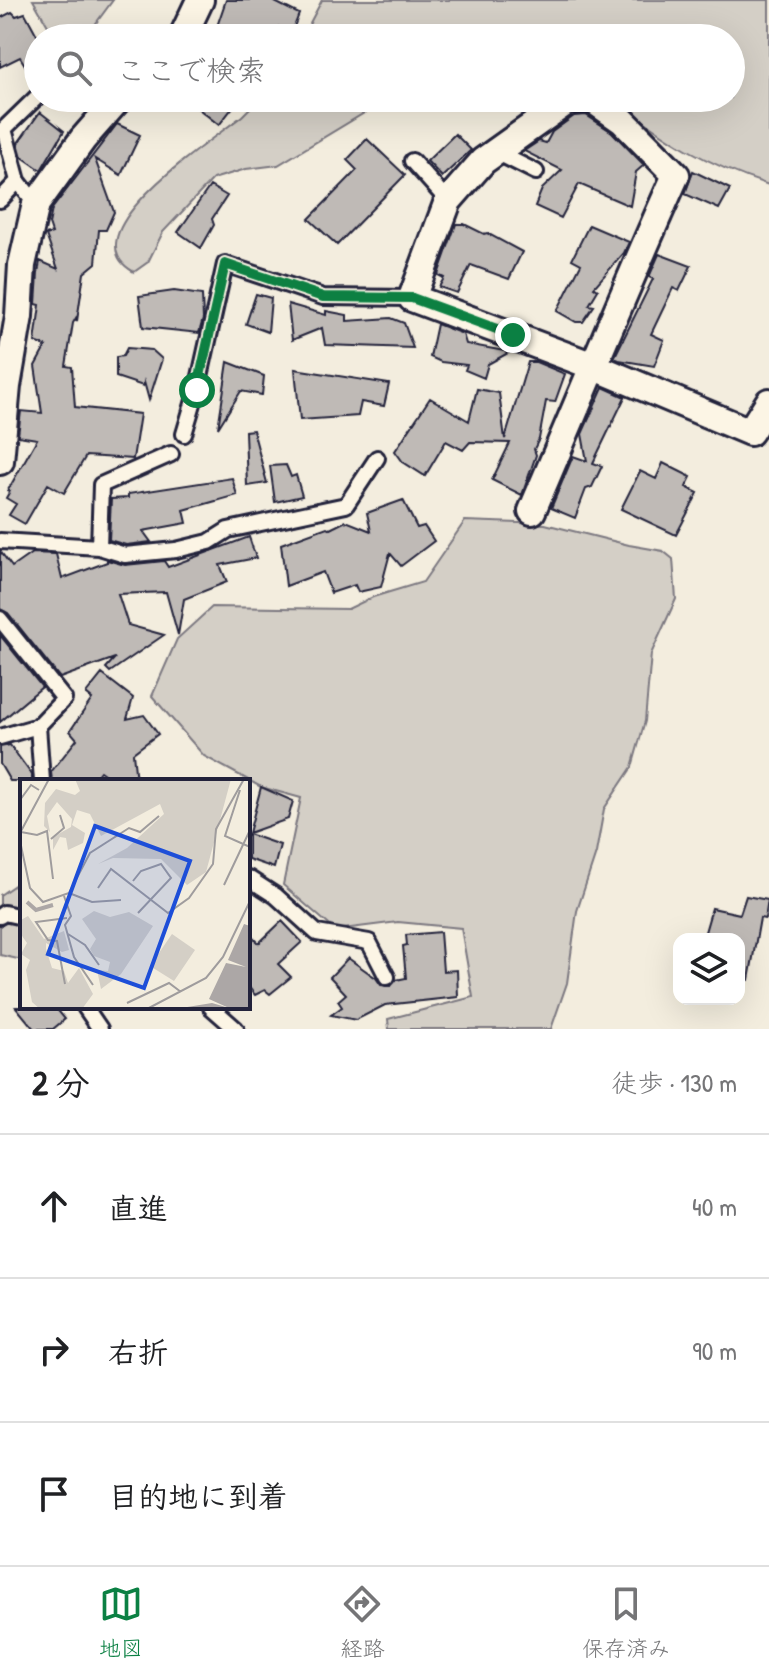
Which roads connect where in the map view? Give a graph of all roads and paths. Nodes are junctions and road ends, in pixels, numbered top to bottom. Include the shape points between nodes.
1 (200, 0) edge
2 (189, 24) edge
3 (24, 110) edge
4 (107, 112) edge
5 (552, 112) edge
6 (611, 112) edge
7 (496, 152) junction
8 (412, 161) dead end
9 (536, 172) dead end
10 (18, 181) junction
11 (0, 200) edge
12 (448, 201) junction
13 (36, 204) junction
14 (412, 298) junction
15 (593, 366) junction
16 (769, 402) edge
17 (184, 434) dead end
18 (171, 454) dead end
19 (377, 458) dead end
20 (0, 461) edge
21 (532, 511) dead end
22 (0, 541) edge
23 (99, 547) junction
24 (0, 619) edge
25 (38, 726) junction
26 (0, 737) edge
27 (42, 779) edge
28 (250, 879) edge
29 (0, 916) edge
30 (20, 917) edge
31 (387, 977) dead end
32 (86, 1009) edge
33 (213, 1009) edge
34 (100, 1029) edge
35 (236, 1029) edge

1 - 2 street
3 - 10 lane via 4,129
4 - 13 street
5 - 7 street
6 - 15 street via 676,175
7 - 9 lane
7 - 12 street
8 - 12 lane
10 - 11 lane
10 - 13 lane
12 - 14 street
13 - 20 street via 22,265
14 - 15 street
14 - 17 lane via 323,297 225,264
15 - 16 street via 750,432
15 - 21 street
18 - 23 lane via 101,485
19 - 23 lane via 346,505 228,530 209,542 176,550 125,555
22 - 23 lane
24 - 25 lane via 64,699
25 - 26 lane
25 - 27 lane
28 - 31 lane via 317,933 369,942
29 - 30 lane
32 - 34 lane
33 - 35 lane

